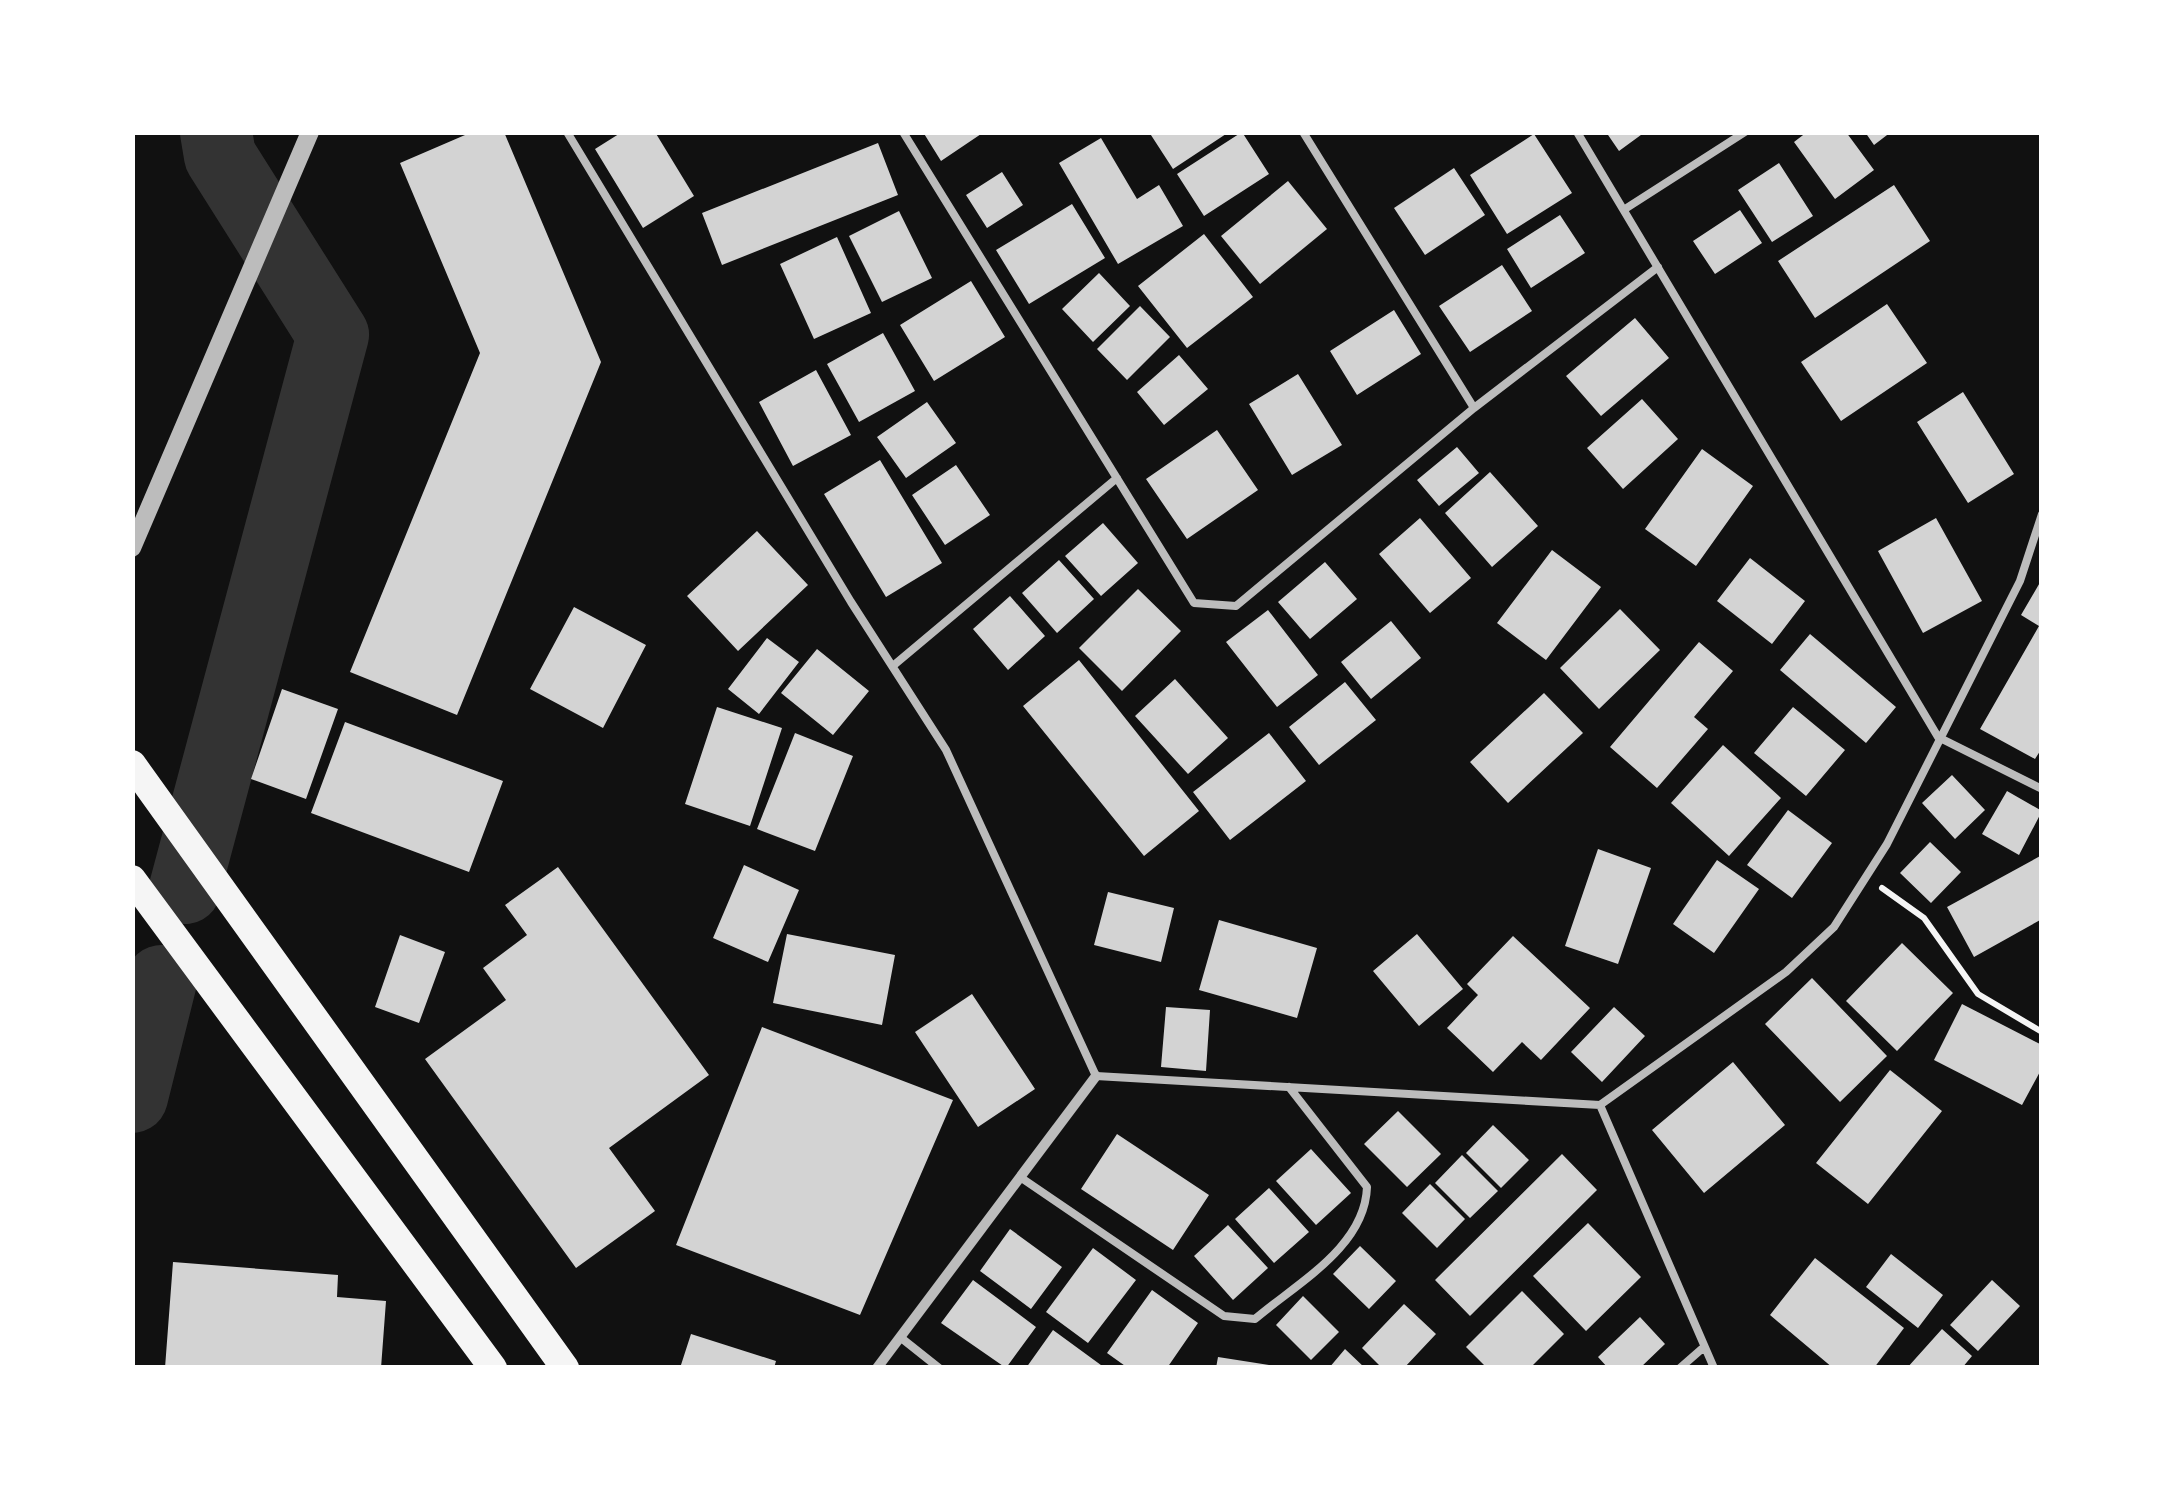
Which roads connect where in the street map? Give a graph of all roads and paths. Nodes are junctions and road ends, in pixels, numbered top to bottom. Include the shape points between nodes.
1 (310, 132) edge
2 (567, 132) edge
3 (903, 132) edge
4 (1303, 132) edge
5 (1577, 132) edge
6 (1745, 132) edge
7 (1626, 209) junction
8 (1658, 267) junction
9 (1474, 408) junction
10 (1116, 478) junction
11 (2042, 514) edge
12 (132, 548) edge
13 (894, 665) junction
14 (1938, 737) junction
15 (132, 764) edge
16 (2042, 789) edge
17 (1866, 878) junction
18 (132, 879) edge
19 (2042, 1032) edge
20 (1096, 1076) junction
21 (1288, 1086) junction
22 (1600, 1105) junction
23 (1020, 1178) junction
24 (900, 1337) junction
25 (1704, 1347) junction
26 (494, 1368) edge
27 (565, 1368) edge
28 (877, 1368) edge
29 (940, 1368) edge
30 (1680, 1368) edge
31 (1714, 1368) edge

1 - 12 street
2 - 13 lane
3 - 10 lane
4 - 9 lane
5 - 7 lane
6 - 7 lane
7 - 8 lane
8 - 9 lane
8 - 14 lane
9 - 10 lane via 1236,606 1194,602
10 - 13 lane
11 - 14 lane via 2020,580
13 - 20 lane via 946,750
14 - 16 lane
14 - 17 lane
15 - 27 highway
17 - 19 path via 1924,918 1978,994
17 - 22 lane via 1834,927 1786,972
18 - 26 highway
20 - 21 lane
20 - 23 street
21 - 22 lane
21 - 23 lane via 1367,1187 1366,1212 1353,1236 1254,1319 1224,1316
22 - 25 lane
23 - 24 street
24 - 28 street
24 - 29 lane
25 - 30 lane
25 - 31 lane

